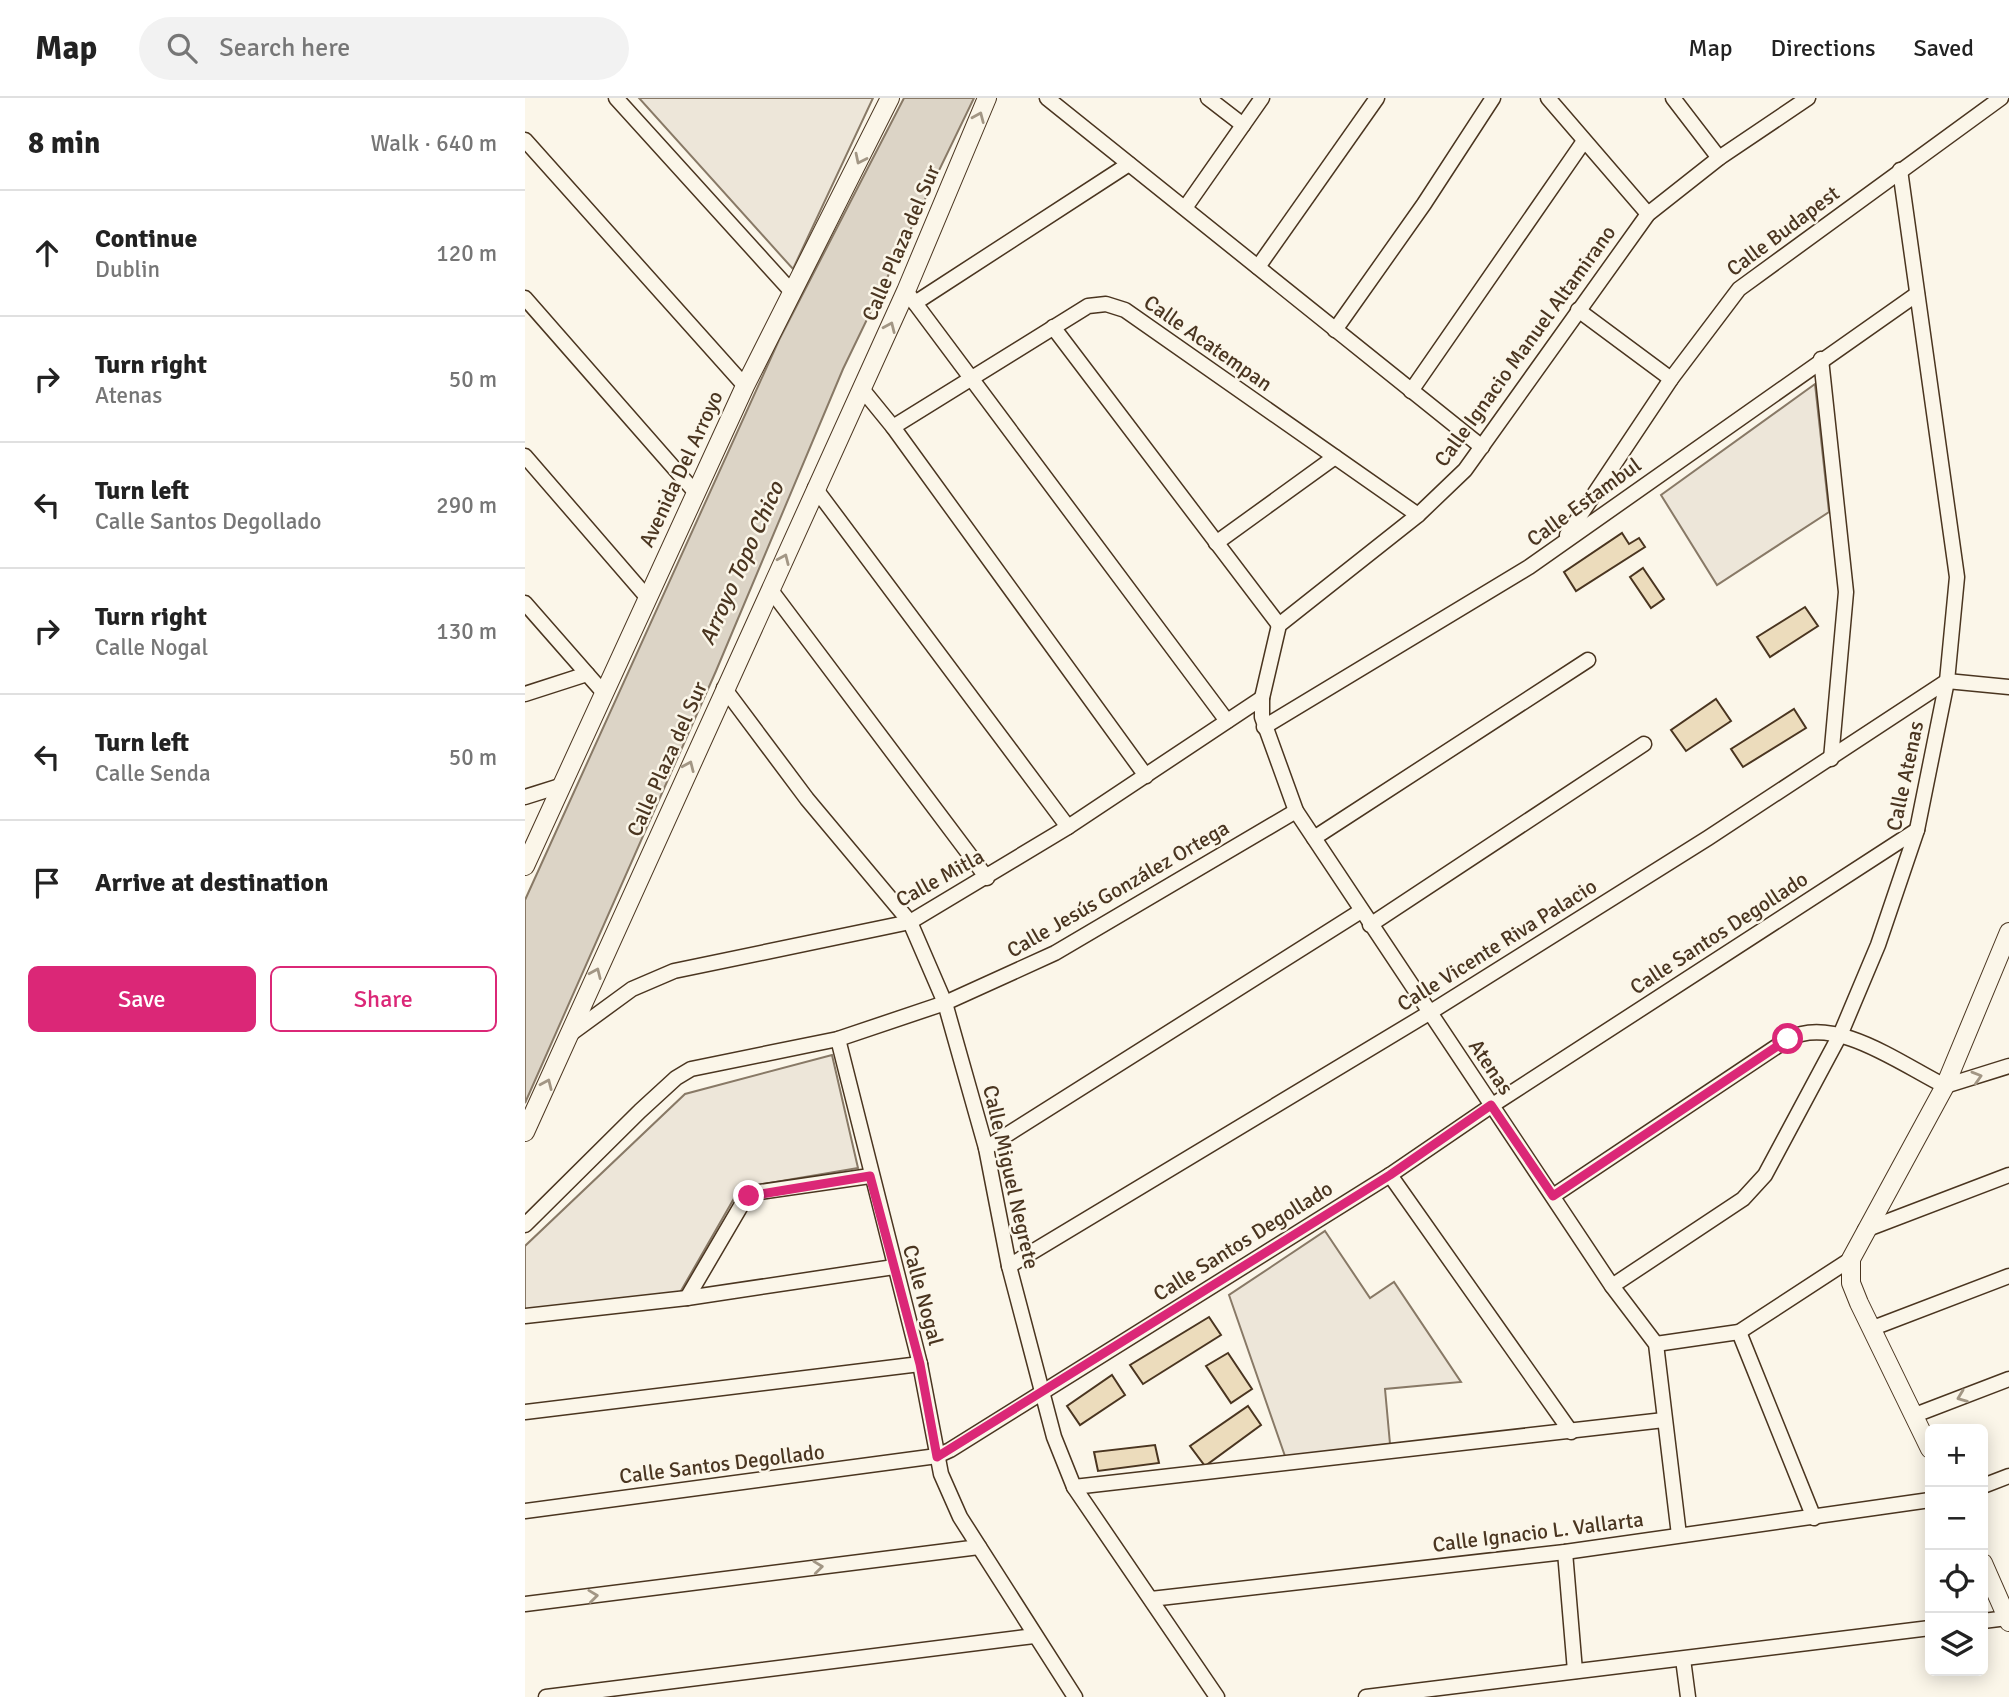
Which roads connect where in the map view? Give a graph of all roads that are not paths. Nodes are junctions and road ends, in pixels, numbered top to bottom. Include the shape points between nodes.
1 (616, 98) edge
2 (890, 98) edge
3 (987, 98) edge
4 (1048, 98) edge
5 (1208, 98) edge
6 (1262, 98) edge
7 (1377, 98) edge
8 (1493, 98) edge
9 (1548, 98) edge
10 (1673, 98) edge
11 (1808, 98) edge
12 (2001, 98) edge
13 (1243, 125) junction
14 (525, 140) edge
15 (1584, 141) junction
16 (1719, 158) junction
17 (1129, 164) junction
18 (1900, 170) junction
19 (1185, 208) junction
20 (1648, 214) junction
21 (1258, 267) junction
22 (791, 290) junction
23 (1917, 294) junction
24 (910, 297) junction
25 (525, 298) edge
26 (1578, 310) junction
27 (1053, 327) junction
28 (1335, 330) junction
29 (1821, 359) junction
30 (971, 377) junction
31 (1671, 379) junction
32 (745, 386) junction
33 (862, 389) junction
34 (1411, 391) junction
35 (893, 427) junction
36 (1482, 447) junction
37 (525, 456) edge
38 (1335, 457) junction
39 (815, 488) junction
40 (695, 492) junction
41 (1419, 515) junction
42 (1562, 542) junction
43 (1216, 543) junction
44 (770, 589) junction
45 (646, 596) junction
46 (525, 603) edge
47 (1279, 625) junction
48 (1588, 660) dead end
49 (587, 674) junction
50 (1947, 681) junction
51 (2009, 687) edge
52 (724, 688) junction
53 (603, 692) junction
54 (525, 694) edge
55 (1262, 698) junction
56 (1227, 721) junction
57 (1264, 727) junction
58 (1644, 744) dead end
59 (1831, 759) junction
60 (1146, 776) junction
61 (563, 785) junction
62 (525, 797) edge
63 (1296, 811) junction
64 (1068, 827) junction
65 (1917, 830) junction
66 (1314, 838) junction
67 (525, 866) edge
68 (987, 878) junction
69 (1361, 911) junction
70 (910, 922) junction
71 (1370, 925) junction
72 (2009, 932) edge
73 (945, 1003) junction
74 (1429, 1013) junction
75 (1841, 1033) junction
76 (568, 1036) junction
77 (838, 1039) junction
78 (2009, 1066) edge
79 (1945, 1086) junction
80 (1491, 1105) junction
81 (525, 1132) edge
82 (985, 1148) junction
83 (1390, 1175) junction
84 (2009, 1175) edge
85 (870, 1176) junction
86 (1553, 1196) junction
87 (525, 1225) edge
88 (1865, 1230) junction
89 (1851, 1259) junction
90 (1009, 1266) junction
91 (894, 1267) junction
92 (2009, 1276) edge
93 (1612, 1286) junction
94 (687, 1297) junction
95 (525, 1316) edge
96 (1873, 1328) junction
97 (1739, 1332) junction
98 (1656, 1344) junction
99 (920, 1364) junction
100 (2009, 1379) edge
101 (1042, 1391) junction
102 (525, 1412) edge
103 (1915, 1415) junction
104 (1664, 1420) junction
105 (1571, 1432) junction
106 (1925, 1438) edge
107 (937, 1457) junction
108 (2009, 1476) edge
109 (1988, 1484) edge
110 (1074, 1487) junction
111 (1925, 1501) edge
112 (525, 1511) edge
113 (1814, 1518) junction
114 (1679, 1535) junction
115 (979, 1547) junction
116 (1565, 1552) junction
117 (1988, 1569) edge
118 (2002, 1586) edge
119 (1151, 1599) junction
120 (525, 1604) edge
121 (2008, 1620) edge
122 (1988, 1621) edge
123 (1925, 1629) edge
124 (1034, 1636) junction
125 (1683, 1659) junction
126 (1575, 1671) junction
127 (546, 1697) edge
128 (1075, 1697) edge
129 (1217, 1697) edge
130 (1366, 1697) edge
131 (1688, 1697) edge

1 - 22 street
2 -> 22 street, Avenida Del Arroyo
24 -> 3 street, Calle Plaza del Sur
4 - 17 street
5 - 13 street
6 - 13 street
7 - 21 street
8 - 28 street
9 - 15 street
10 - 16 street
11 - 16 street, Calle Ignacio Manuel Altamirano
12 - 18 street, Calle Budapest
13 - 19 street
14 - 32 street
15 - 20 street
15 - 34 street
16 - 20 street, Calle Ignacio Manuel Altamirano
17 - 19 street
17 - 24 street
18 - 23 street, Calle Atenas
18 - 31 street, Calle Budapest via 1739,289
19 - 21 street
20 - 26 street, Calle Ignacio Manuel Altamirano
21 - 28 street
22 - 32 street, Avenida Del Arroyo
23 - 29 street, Calle Estambul
23 - 50 street, Calle Atenas via 1957,577
24 - 30 street
33 -> 24 street, Calle Plaza del Sur
25 - 40 street
26 - 31 street
26 - 36 street, Calle Ignacio Manuel Altamirano
27 - 30 street, Calle Acatempan
27 - 38 street, Calle Acatempan via 1088,306 1106,304 1125,310
27 - 43 street
28 - 34 street
29 - 42 street, Calle Estambul
29 - 59 street via 1846,592
30 - 35 street, Calle Acatempan
30 - 56 street
31 - 42 street, Calle Budapest
32 - 40 street, Avenida Del Arroyo
33 - 35 street
33 - 39 street, Calle Plaza del Sur
34 - 36 street
35 - 60 street
36 - 41 street, Calle Ignacio Manuel Altamirano
37 - 45 street
38 - 41 street, Calle Acatempan
38 - 43 street
44 -> 39 street, Calle Plaza del Sur
39 - 64 street
40 - 45 street, Avenida Del Arroyo
41 - 47 street, Calle Ignacio Manuel Altamirano
42 - 57 street, Calle Estambul via 1529,568
43 - 47 street
44 - 52 street, Calle Plaza del Sur
44 - 68 street
45 - 53 street, Avenida Del Arroyo
46 - 49 street
47 - 55 street, Atenas
48 - 66 street
49 - 53 street
49 - 54 street
50 - 51 street
50 - 59 street, Calle Vicente Riva Palacio
50 - 65 street, Calle Atenas
52 - 70 street, Calle Miguel Negrete via 807,799
76 -> 52 street, Calle Plaza del Sur
53 - 61 street, Avenida Del Arroyo
55 - 56 street, Calle Mitla
55 - 57 street, Atenas
56 - 60 street, Calle Mitla
57 - 63 street, Atenas
58 - 71 street
59 - 74 street, Calle Vicente Riva Palacio
60 - 64 street, Calle Mitla
61 - 62 street
61 - 67 street, Avenida Del Arroyo
63 - 66 street, Atenas
63 - 73 street, Calle Jesús González Ortega via 1071,944
64 - 68 street, Calle Mitla
65 - 75 street, Calle Atenas via 1878,945
65 - 80 street, Calle Santos Degollado
66 - 69 street, Atenas
68 - 70 street, Calle Mitla
69 - 71 street, Atenas
69 - 82 street
70 - 73 street, Calle Miguel Negrete
70 - 76 street, Calle Mitla via 674,971 632,989
71 - 74 street, Atenas
72 - 79 street
73 - 77 street, Calle Jesús González Ortega
73 - 82 street, Calle Miguel Negrete
74 - 80 street, Atenas
74 - 90 street, Calle Vicente Riva Palacio
75 - 79 street
75 - 86 street via 1807,1031 1788,1039
75 - 93 street, Calle Atenas via 1779,1153 1755,1188
81 -> 76 street, Calle Plaza del Sur
77 - 85 street, Calle Nogal
77 - 87 street, Calle Jesús González Ortega via 683,1073
79 -> 78 street
79 - 88 street
80 - 83 street, Calle Santos Degollado
80 - 86 street, Atenas
82 - 90 street, Calle Miguel Negrete
83 - 101 street, Calle Santos Degollado
83 - 105 street
84 - 88 street
85 - 91 street, Calle Nogal
85 - 94 street via 749,1196 732,1216
86 - 93 street, Atenas
88 - 89 street
89 - 96 street via 1851,1283
89 - 97 street
90 - 101 street, Calle Miguel Negrete
91 - 94 street
91 - 99 street, Calle Nogal
92 - 96 street
93 - 98 street, Atenas
94 - 95 street
96 - 103 street
97 - 98 street
97 - 113 street
98 - 104 street
99 - 102 street
99 - 107 street, Calle Nogal
100 -> 103 street
101 - 107 street, Calle Santos Degollado
101 - 110 street, Calle Miguel Negrete
103 - 106 street
104 - 105 street
104 - 114 street
105 - 110 street
107 - 112 street, Calle Santos Degollado
107 - 115 street, Calle Nogal via 950,1496
108 - 109 street
110 - 119 street, Calle Miguel Negrete
111 - 113 street, Calle Ignacio L. Vallarta
113 - 114 street, Calle Ignacio L. Vallarta
114 - 116 street, Calle Ignacio L. Vallarta
120 -> 115 street
115 - 124 street, Calle Nogal
116 - 119 street, Calle Ignacio L. Vallarta
116 - 126 street
117 - 118 street
118 - 121 street
119 - 129 street, Calle Miguel Negrete
121 - 122 street
123 - 125 street
124 - 127 street
124 - 128 street, Calle Nogal
125 - 126 street
125 - 131 street
126 - 130 street

